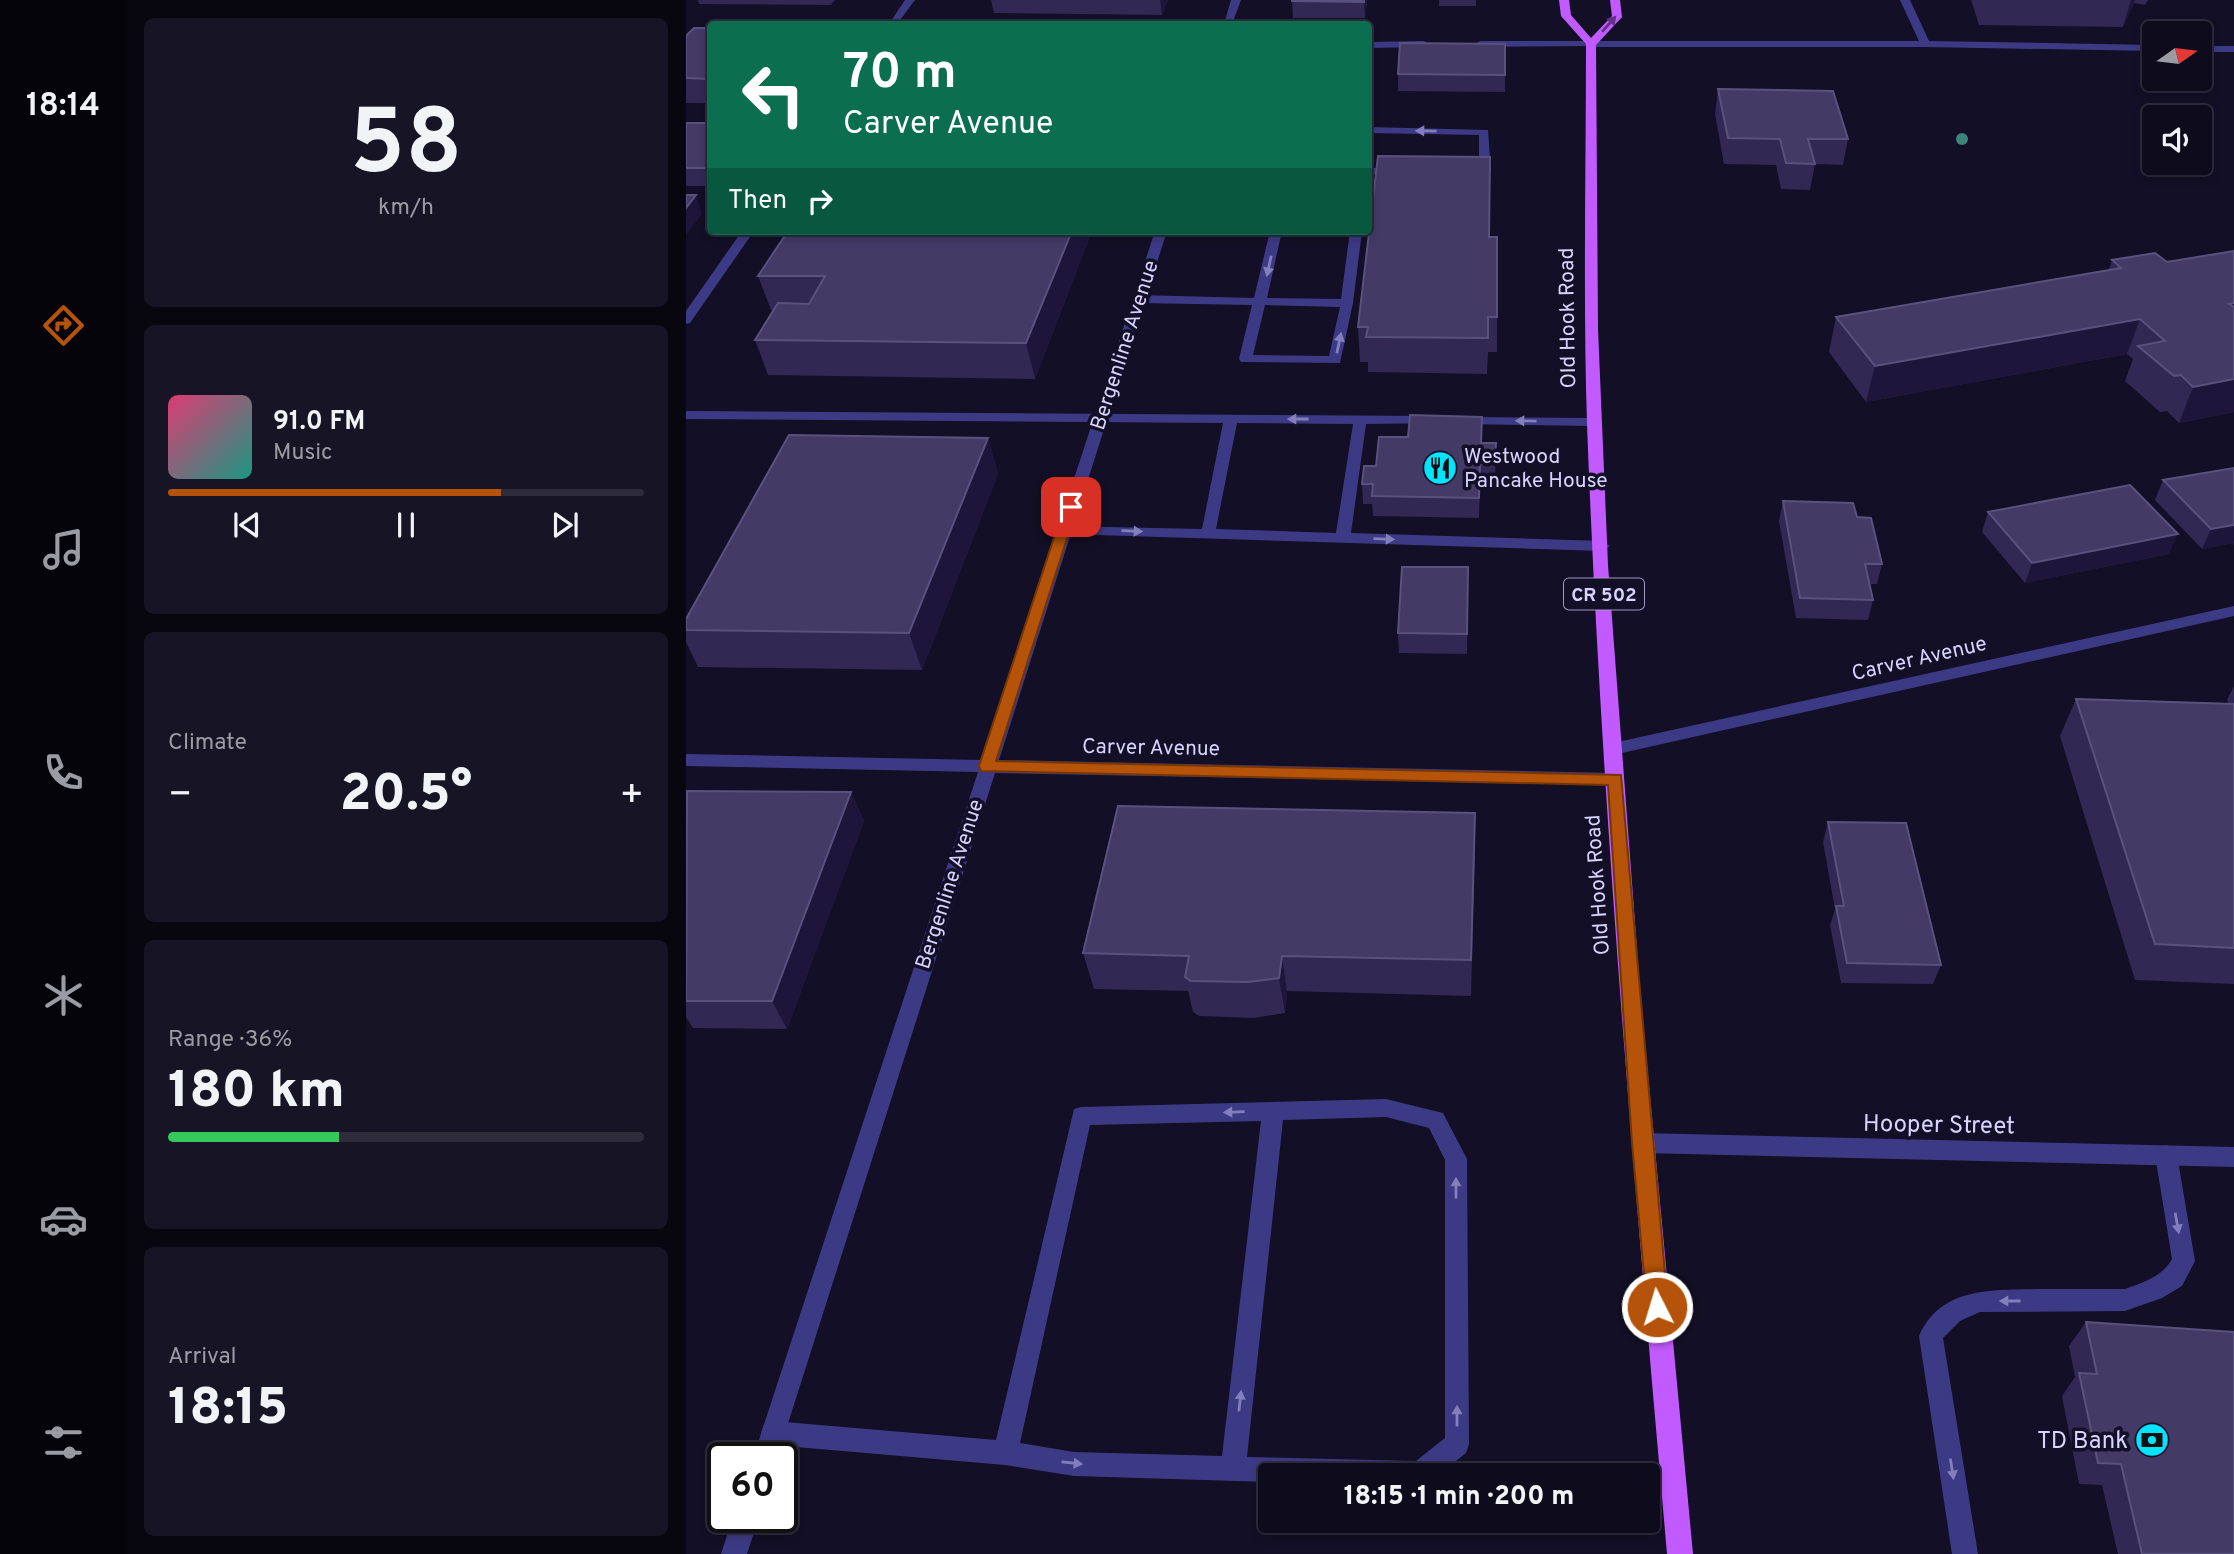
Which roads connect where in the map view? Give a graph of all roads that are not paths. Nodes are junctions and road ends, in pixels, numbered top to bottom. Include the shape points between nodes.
1 (910, 0) edge
2 (1236, 0) edge
3 (1564, 0) edge
4 (1615, 0) edge
5 (1905, 0) edge
6 (895, 21) edge
7 (1229, 21) edge
8 (1372, 44) edge
9 (1438, 44) edge
10 (1466, 44) edge
11 (1591, 44) junction
12 (1925, 44) junction
13 (2142, 48) edge
14 (2212, 49) edge
15 (2234, 50) edge
16 (1372, 130) edge
17 (1372, 171) edge
18 (1407, 172) edge
19 (1459, 172) edge
20 (745, 235) edge
21 (1160, 235) edge
22 (1275, 235) edge
23 (1356, 235) edge
24 (1138, 299) junction
25 (1261, 302) junction
26 (1347, 303) junction
27 (686, 320) edge
28 (686, 415) edge
29 (1100, 418) junction
30 (1231, 419) junction
31 (1360, 420) junction
32 (1594, 422) junction
33 (1064, 529) junction
34 (1208, 534) junction
35 (1343, 538) junction
36 (1602, 545) junction
37 (2234, 611) edge
38 (1613, 749) junction
39 (686, 760) edge
40 (986, 766) junction
41 (1615, 779) junction
42 (1273, 1111) junction
43 (1642, 1143) junction
44 (2166, 1155) junction
45 (2234, 1157) edge
46 (773, 1433) junction
47 (770, 1442) edge
48 (1005, 1453) junction
49 (1233, 1469) junction
50 (741, 1533) edge
51 (734, 1554) edge
52 (1680, 1554) edge
53 (1965, 1554) edge

1 - 6 street
2 - 7 street
3 - 11 main road via 1566,16
11 -> 4 main road via 1617,17
5 - 12 street
8 - 9 street
10 - 11 street
11 - 12 street
11 - 32 main road, Old Hook Road / CR 502
12 - 13 street
14 - 15 street
19 -> 16 street via 1485,172 1484,132
17 - 18 street
20 - 27 street
21 - 24 street, Bergenline Avenue
22 -> 25 street
23 - 26 street
24 - 25 street
24 - 29 street, Bergenline Avenue
25 - 26 street
25 -> 26 street via 1246,359 1335,360
28 - 29 street
29 - 30 street
29 - 33 street, Bergenline Avenue
31 -> 30 street
30 - 34 street
32 -> 31 street
31 - 35 street
32 - 36 main road, Old Hook Road / CR 502
33 -> 34 street
33 - 40 street, Bergenline Avenue
34 - 35 street
35 -> 36 street
36 - 38 main road, Old Hook Road / CR 502
37 - 38 street, Carver Avenue
38 - 41 main road, Old Hook Road / CR 502
39 - 40 street, Carver Avenue
40 - 41 street, Carver Avenue
40 - 46 street, Bergenline Avenue
41 - 43 main road, Old Hook Road / CR 502
42 -> 48 street via 1081,1116
49 -> 42 street
49 -> 42 street via 1420,1474 1457,1444 1456,1159 1436,1119 1386,1108
43 - 44 street, Hooper Street
43 - 52 main road, Old Hook Road / CR 502
44 - 45 street, Hooper Street
44 -> 53 street via 2184,1261 2174,1278 2125,1300 1980,1301 1942,1318 1931,1336
46 - 47 street, Bergenline Avenue
46 - 48 street
48 -> 49 street via 1074,1464
50 - 51 street

